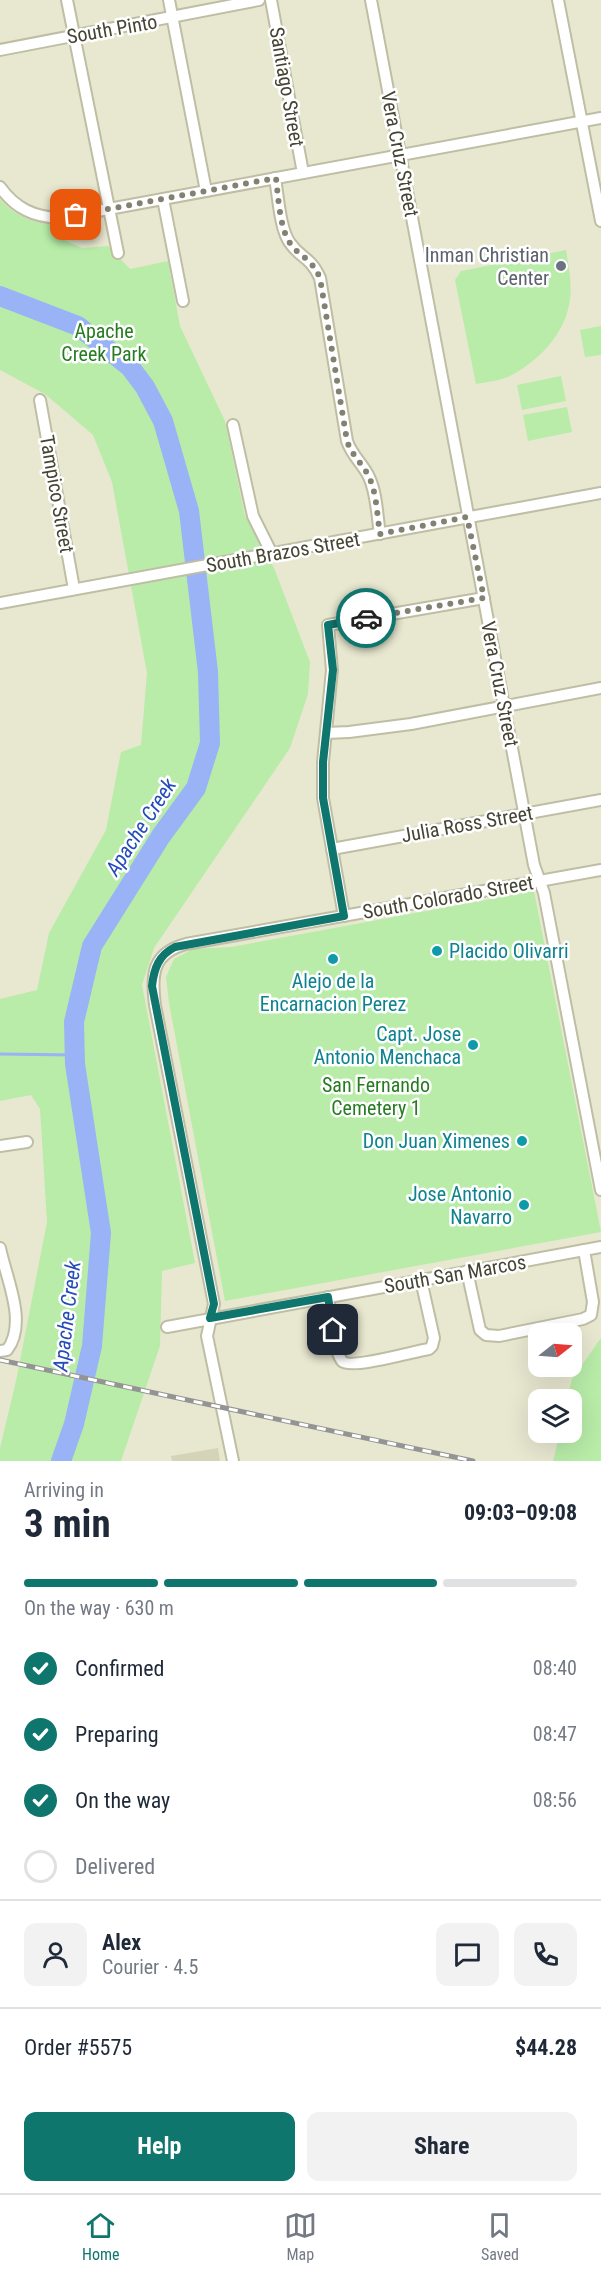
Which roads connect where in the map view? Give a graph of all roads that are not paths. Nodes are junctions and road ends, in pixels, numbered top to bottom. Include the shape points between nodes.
1 (68, 0) edge
2 (169, 0) edge
3 (259, 0) edge
4 (271, 0) edge
5 (371, 0) edge
6 (558, 0) edge
7 (172, 17) junction
8 (74, 35) junction
9 (0, 50) edge
10 (601, 118) edge
11 (581, 121) junction
12 (400, 155) junction
13 (303, 173) junction
14 (276, 178) junction
15 (0, 187) edge
16 (206, 191) junction
17 (163, 199) junction
18 (109, 209) junction
19 (601, 221) edge
20 (117, 253) dead end
21 (183, 302) dead end
22 (40, 400) dead end
23 (233, 425) dead end
24 (601, 493) edge
25 (467, 517) junction
26 (380, 534) junction
27 (272, 554) junction
28 (74, 589) junction
29 (484, 598) junction
30 (0, 603) edge
31 (601, 687) edge
32 (504, 706) junction
33 (327, 733) junction
34 (601, 800) edge
35 (524, 813) junction
36 (332, 849) junction
37 (601, 870) edge
38 (540, 880) junction
39 (344, 916) junction
40 (27, 1142) dead end
41 (0, 1146) edge
42 (601, 1190) edge
43 (601, 1247) edge
44 (0, 1248) edge
45 (584, 1250) junction
46 (467, 1271) junction
47 (421, 1280) junction
48 (328, 1297) junction
49 (210, 1318) junction
50 (166, 1327) dead end
51 (0, 1351) edge
52 (233, 1461) edge

1 - 8 street
2 - 7 street
3 - 7 street, South Pinto
4 - 13 street, Santiago Street
5 - 12 street, Vera Cruz Street
6 - 11 street
7 - 8 street, South Pinto
7 - 16 street
8 - 9 street, South Pinto
8 - 18 street
10 - 11 street
11 - 12 street
11 - 19 street
12 - 13 street
12 - 25 street, Vera Cruz Street
13 - 14 street
14 - 16 street
14 - 26 street via 288,241 299,254 310,259 320,278 347,441 372,484
15 - 18 street via 23,210 43,218
16 - 17 street
17 - 18 street
17 - 21 street
18 - 20 street
22 - 28 street, Tampico Street
23 - 27 street via 253,516
24 - 25 street, South Brazos Street
25 - 26 street, South Brazos Street
25 - 29 street, Vera Cruz Street
26 - 27 street, South Brazos Street
27 - 28 street, South Brazos Street
28 - 30 street, South Brazos Street
29 - 32 street, Vera Cruz Street
29 - 33 street via 328,625 333,670
31 - 32 street
32 - 33 street via 390,727
32 - 35 street, Vera Cruz Street
33 - 36 street via 323,798
34 - 35 street, Julia Ross Street
35 - 36 street, Julia Ross Street
35 - 38 street, Vera Cruz Street
36 - 39 street
37 - 38 street, South Colorado Street
38 - 39 street, South Colorado Street
38 - 42 street, Vera Cruz Street
39 - 49 street, South Colorado Street via 175,947 166,952 154,973 152,986 214,1304
40 - 41 street
43 - 45 street, South San Marcos
44 - 51 street via 17,1324 11,1345
45 - 46 street, South San Marcos
45 - 46 street via 593,1302 591,1315 499,1336 480,1330
46 - 47 street, South San Marcos
47 - 48 street, South San Marcos
47 - 48 street via 434,1338 432,1346 372,1361 350,1364 340,1359
48 - 49 street, South San Marcos
49 - 50 street, South San Marcos
49 - 52 street via 207,1336

